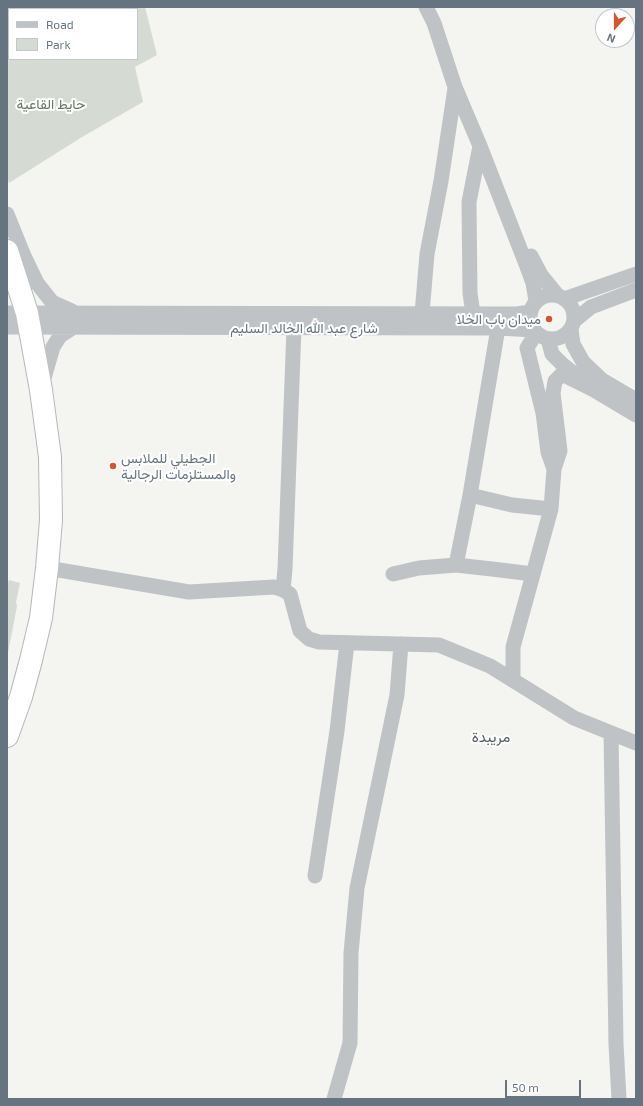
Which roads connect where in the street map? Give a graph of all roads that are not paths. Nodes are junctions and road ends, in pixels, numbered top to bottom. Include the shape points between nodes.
1 (426, 7) edge
2 (455, 87) junction
3 (480, 146) junction
4 (506, 212) junction
5 (7, 214) edge
6 (7, 251) edge
7 (636, 274) edge
8 (636, 290) edge
9 (562, 297) junction
10 (533, 307) junction
11 (422, 314) junction
12 (473, 314) junction
13 (21, 318) edge
14 (75, 320) junction
15 (573, 325) junction
16 (7, 327) edge
17 (294, 328) junction
18 (498, 328) junction
19 (539, 334) junction
20 (41, 390) junction
21 (594, 390) junction
22 (636, 400) edge
23 (636, 415) edge
24 (554, 469) junction
25 (470, 495) junction
26 (551, 509) junction
27 (456, 566) junction
28 (47, 568) junction
29 (393, 574) dead end
30 (533, 574) junction
31 (283, 590) junction
32 (347, 643) junction
33 (401, 644) junction
34 (514, 680) junction
35 (611, 733) junction
36 (7, 736) edge
37 (636, 743) edge
38 (315, 876) dead end
39 (334, 1099) edge
40 (619, 1099) edge

1 - 2 street via 434,23
2 - 3 street
2 - 11 street via 441,181 426,254
3 - 4 street
3 - 12 street via 469,202 470,293
4 - 9 street via 542,275
4 - 10 street via 533,283
5 - 14 street, شارع عبد الله الخالد السليم via 37,283 52,302
6 - 13 highway
7 - 9 street
8 - 15 street via 592,307
9 - 10 street via 546,296
9 - 15 street via 573,308
10 - 12 street, شارع عبد الله الخالد السليم via 517,314
10 - 19 street via 531,325
11 - 12 street, شارع عبد الله الخالد السليم
11 - 14 street, شارع عبد الله الخالد السليم
13 - 14 street, شارع عبد الله الخالد السليم
13 - 16 street, شارع عبد الله الخالد السليم
13 - 20 highway
14 - 17 street, شارع عبد الله الخالد السليم
14 - 20 street via 53,347
15 - 19 street via 561,338
15 - 22 street via 573,344 583,362 602,380
17 - 18 street, شارع عبد الله الخالد السليم
17 - 31 street
18 - 19 street, شارع عبد الله الخالد السليم
18 - 25 street
19 - 21 street via 552,354
19 - 24 street via 527,348 543,413 548,452
20 - 28 highway via 50,457 51,520
21 - 23 street
21 - 24 street via 562,374 555,381 553,393 560,451
24 - 26 street
25 - 26 street via 512,505
25 - 27 street
26 - 30 street
27 - 29 street via 419,568
27 - 30 street
28 - 31 street via 189,592 274,587
28 - 36 highway via 41,618 31,660
30 - 34 street via 513,647
31 - 32 street via 290,594 300,631 308,639
32 - 33 street
32 - 38 street via 337,731
33 - 34 street via 439,645 490,666
33 - 39 street via 397,695 357,888 351,953 350,1043
34 - 35 street via 574,718
35 - 37 street
35 - 40 street

